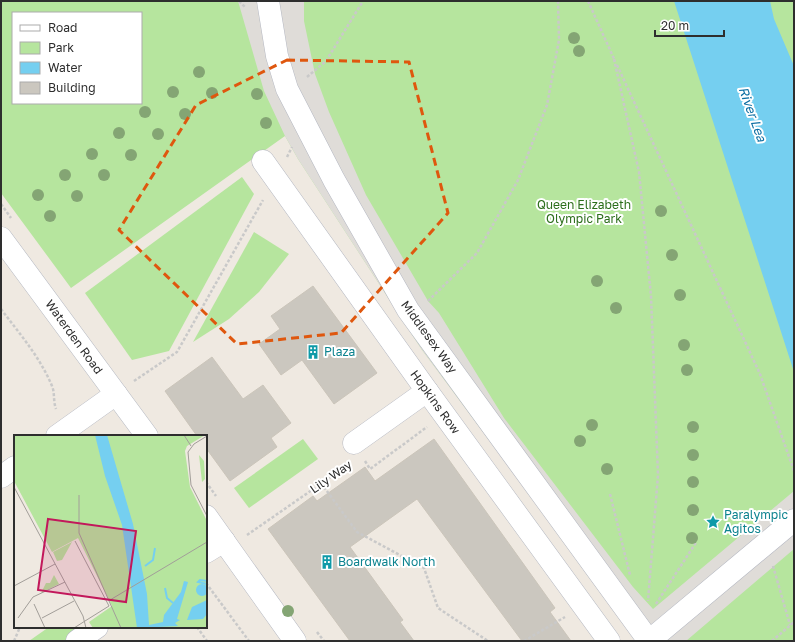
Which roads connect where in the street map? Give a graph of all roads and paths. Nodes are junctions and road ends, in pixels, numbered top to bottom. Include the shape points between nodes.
1 (268, 1) edge
2 (363, 1) edge
3 (558, 1) edge
4 (588, 1) edge
5 (614, 59) junction
6 (287, 89) junction
7 (292, 147) dead end
8 (269, 169) junction
9 (1, 238) edge
10 (1, 309) edge
11 (408, 310) junction
12 (124, 388) junction
13 (427, 391) junction
14 (57, 412) dead end
15 (430, 425) dead end
16 (58, 435) edge
17 (147, 435) edge
18 (358, 449) joint
19 (349, 464) dead end
20 (14, 468) edge
21 (794, 471) edge
22 (1, 477) edge
23 (321, 483) junction
24 (610, 494) dead end
25 (207, 519) edge
26 (794, 520) edge
27 (246, 536) dead end
28 (770, 540) junction
29 (696, 541) dead end
30 (215, 547) edge
31 (631, 579) dead end
32 (207, 584) edge
33 (653, 609) dead end
34 (568, 616) dead end
35 (794, 622) edge
36 (790, 625) junction
37 (20, 628) edge
38 (96, 628) edge
39 (198, 628) edge
40 (652, 639) edge
41 (14, 641) edge
42 (77, 641) edge
43 (207, 641) edge
44 (249, 641) edge
45 (295, 641) edge
46 (488, 641) edge
47 (524, 641) edge
48 (609, 641) edge
49 (772, 641) edge

1 - 6 street, Middlesex Way via 277,56
2 - 6 path via 326,61
3 - 11 path via 559,40 547,105 518,180 477,253 428,301
4 - 5 path
5 - 21 path via 760,374
5 - 40 path via 639,172 651,296 658,475 648,604
6 - 11 street, Middlesex Way via 334,180
7 - 8 path
8 - 12 path via 177,352
8 - 13 street, Hopkins Row
9 - 12 street, Waterden Road
10 - 14 path via 42,365 52,388
11 - 40 street, Middlesex Way
12 - 16 street
12 - 17 street, Waterden Road
13 - 18 street, Lily Way
13 - 48 street, Hopkins Row
15 - 18 path, Lily Way via 370,469
19 - 23 path, Lily Way
20 - 22 street
23 - 27 path, Lily Way
23 - 46 path via 357,532 424,568 438,608
24 - 31 path
25 - 30 street
26 - 28 street
28 - 36 path
28 - 40 street
29 - 33 path
30 - 45 street
32 - 44 path
34 - 47 path
35 - 36 path
36 - 49 path
37 - 41 path
38 - 42 street
39 - 43 path

